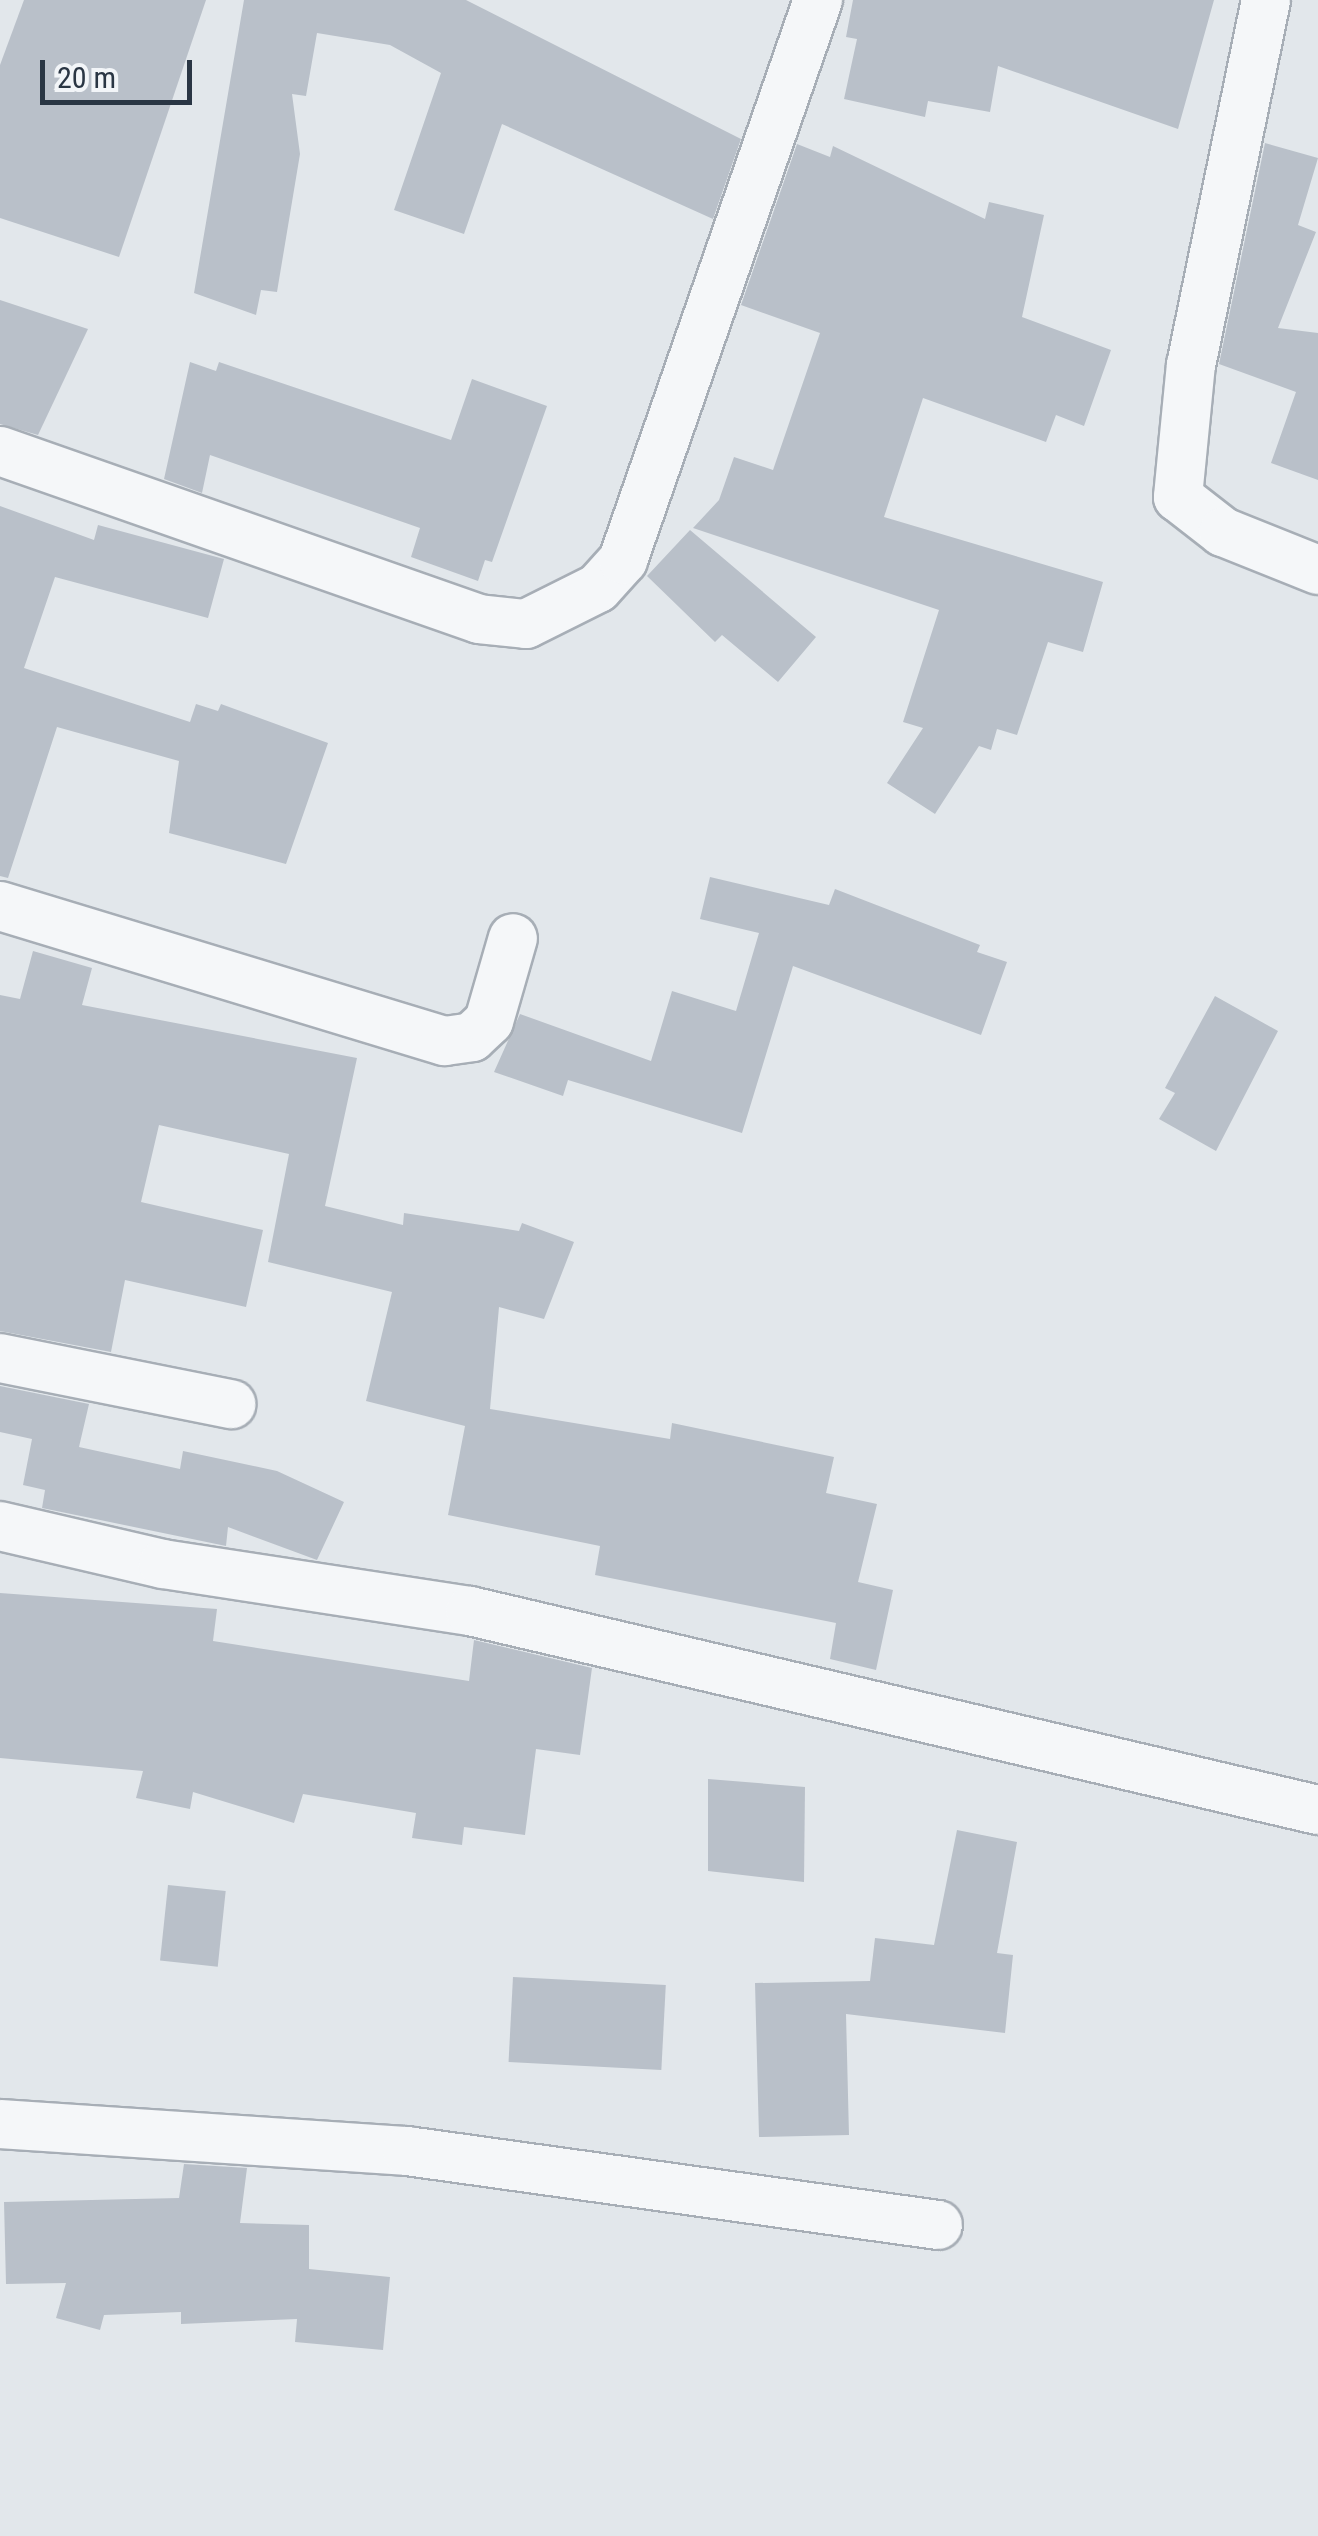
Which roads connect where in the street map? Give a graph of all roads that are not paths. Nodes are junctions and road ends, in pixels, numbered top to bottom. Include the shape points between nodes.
1 (818, 0) edge
2 (1266, 0) edge
3 (0, 451) edge
4 (1318, 570) edge
5 (0, 906) edge
6 (513, 938) dead end
7 (0, 1358) edge
8 (230, 1404) dead end
9 (0, 1526) edge
10 (1318, 1810) edge
11 (0, 2124) edge
12 (938, 2225) dead end

1 - 3 street via 623,560 598,588 526,624 479,620
2 - 4 street via 1191,364 1178,497 1223,532
5 - 6 street via 445,1041 472,1037 490,1021
7 - 8 street
9 - 10 street via 163,1564 470,1611
11 - 12 street via 406,2151

